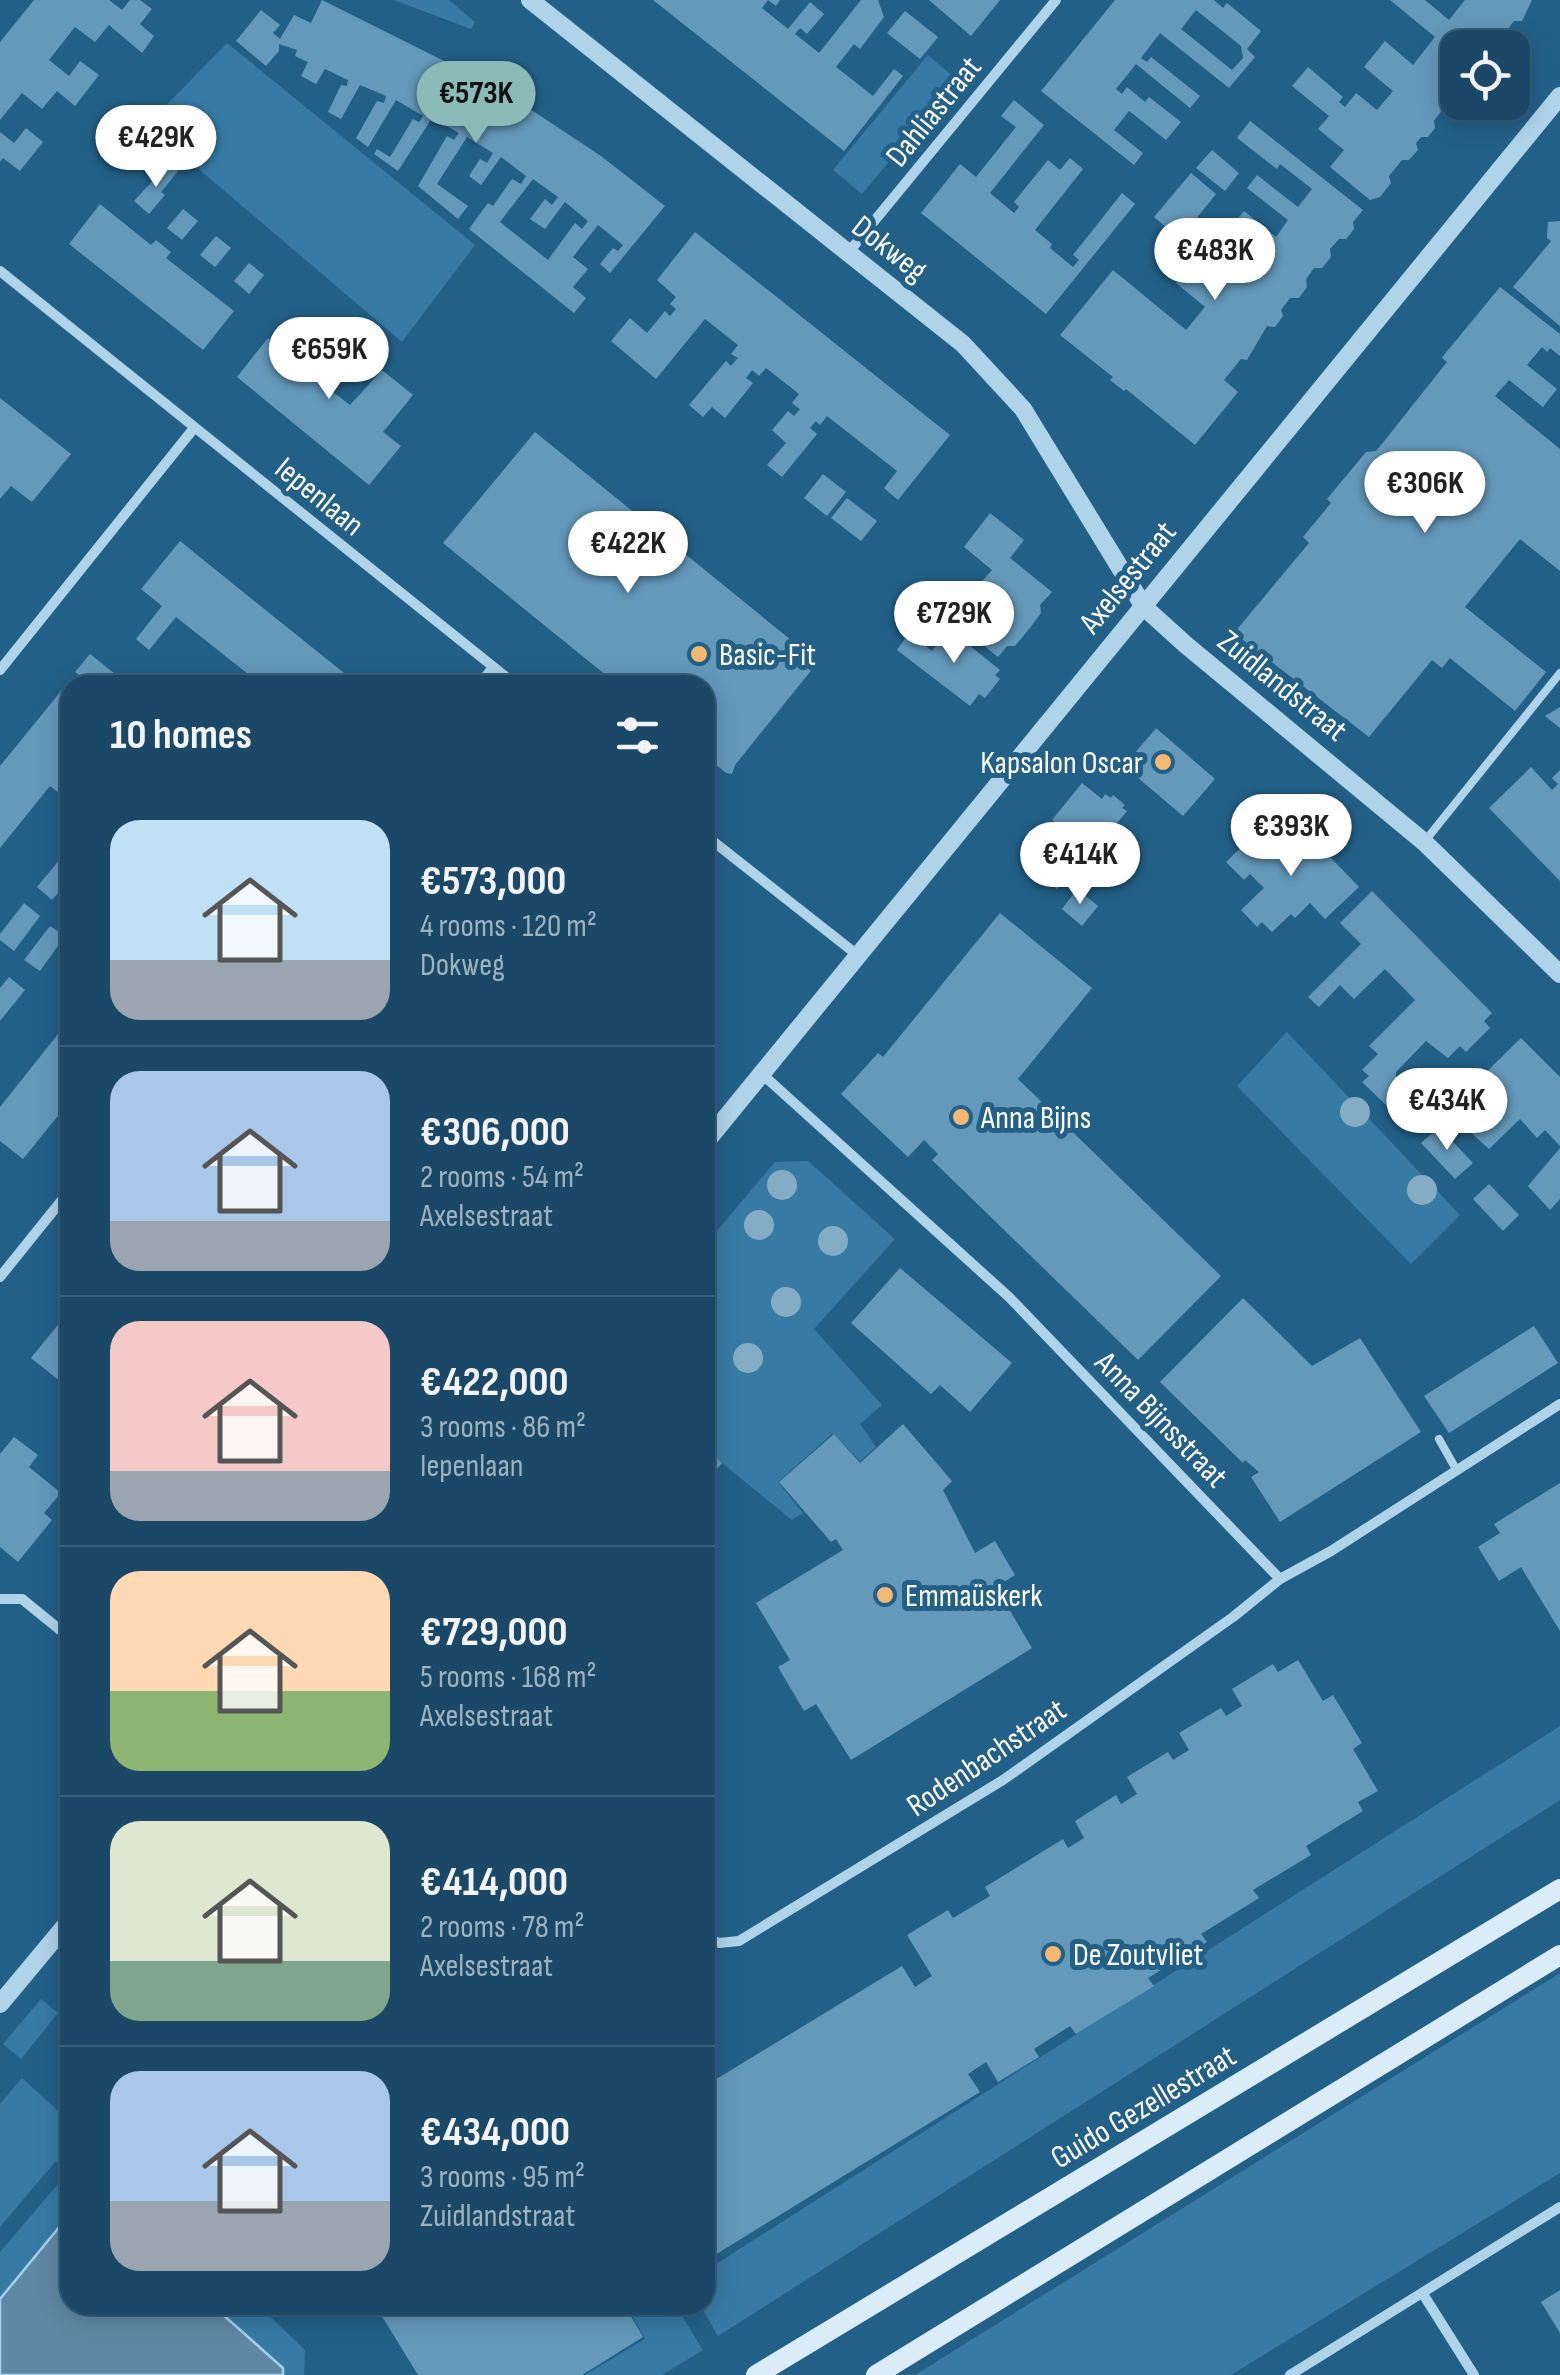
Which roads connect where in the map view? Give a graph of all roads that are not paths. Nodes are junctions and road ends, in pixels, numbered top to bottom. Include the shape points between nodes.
1 (530, 0) edge
2 (1056, 0) edge
3 (1560, 96) edge
4 (848, 253) junction
5 (0, 270) edge
6 (194, 428) junction
7 (1144, 606) junction
8 (493, 667) junction
9 (0, 670) edge
10 (486, 675) edge
11 (503, 675) edge
12 (1559, 675) edge
13 (1424, 842) junction
14 (715, 843) edge
15 (860, 957) junction
16 (1560, 974) edge
17 (762, 1074) junction
18 (715, 1132) edge
19 (60, 1202) edge
20 (0, 1277) edge
21 (1560, 1404) edge
22 (1438, 1440) dead end
23 (1456, 1471) junction
24 (1280, 1579) junction
25 (0, 1599) edge
26 (60, 1630) edge
27 (1560, 1888) edge
28 (60, 1932) edge
29 (715, 1942) edge
30 (1560, 1955) edge
31 (0, 2004) edge
32 (1560, 2207) edge
33 (1422, 2294) junction
34 (756, 2375) edge
35 (876, 2375) edge
36 (1290, 2375) edge
37 (1474, 2375) edge

1 - 4 street, Dokweg
2 - 4 street, Dahliastraat
3 - 7 street, Axelsestraat
4 - 7 street, Dokweg via 963,344 1023,409
5 - 6 street, Iepenlaan
6 - 8 street, Iepenlaan
6 - 9 street
7 - 13 street, Zuidlandstraat
7 - 15 street, Axelsestraat
8 - 10 street
8 - 11 street, Iepenlaan
12 - 13 lane
13 - 16 street, Zuidlandstraat
14 - 15 street
15 - 17 street, Axelsestraat
17 - 18 street, Axelsestraat
17 - 24 street, Anna Bijnsstraat via 1009,1297
19 - 20 street
21 - 23 street
22 - 23 lane
23 - 24 street
24 - 29 street, Rodenbachstraat via 924,1830 739,1941
25 - 26 street via 22,1599
27 - 34 main road, Guido Gezellestraat
28 - 31 street
30 - 35 main road
32 - 33 street
33 - 36 street
33 - 37 street

